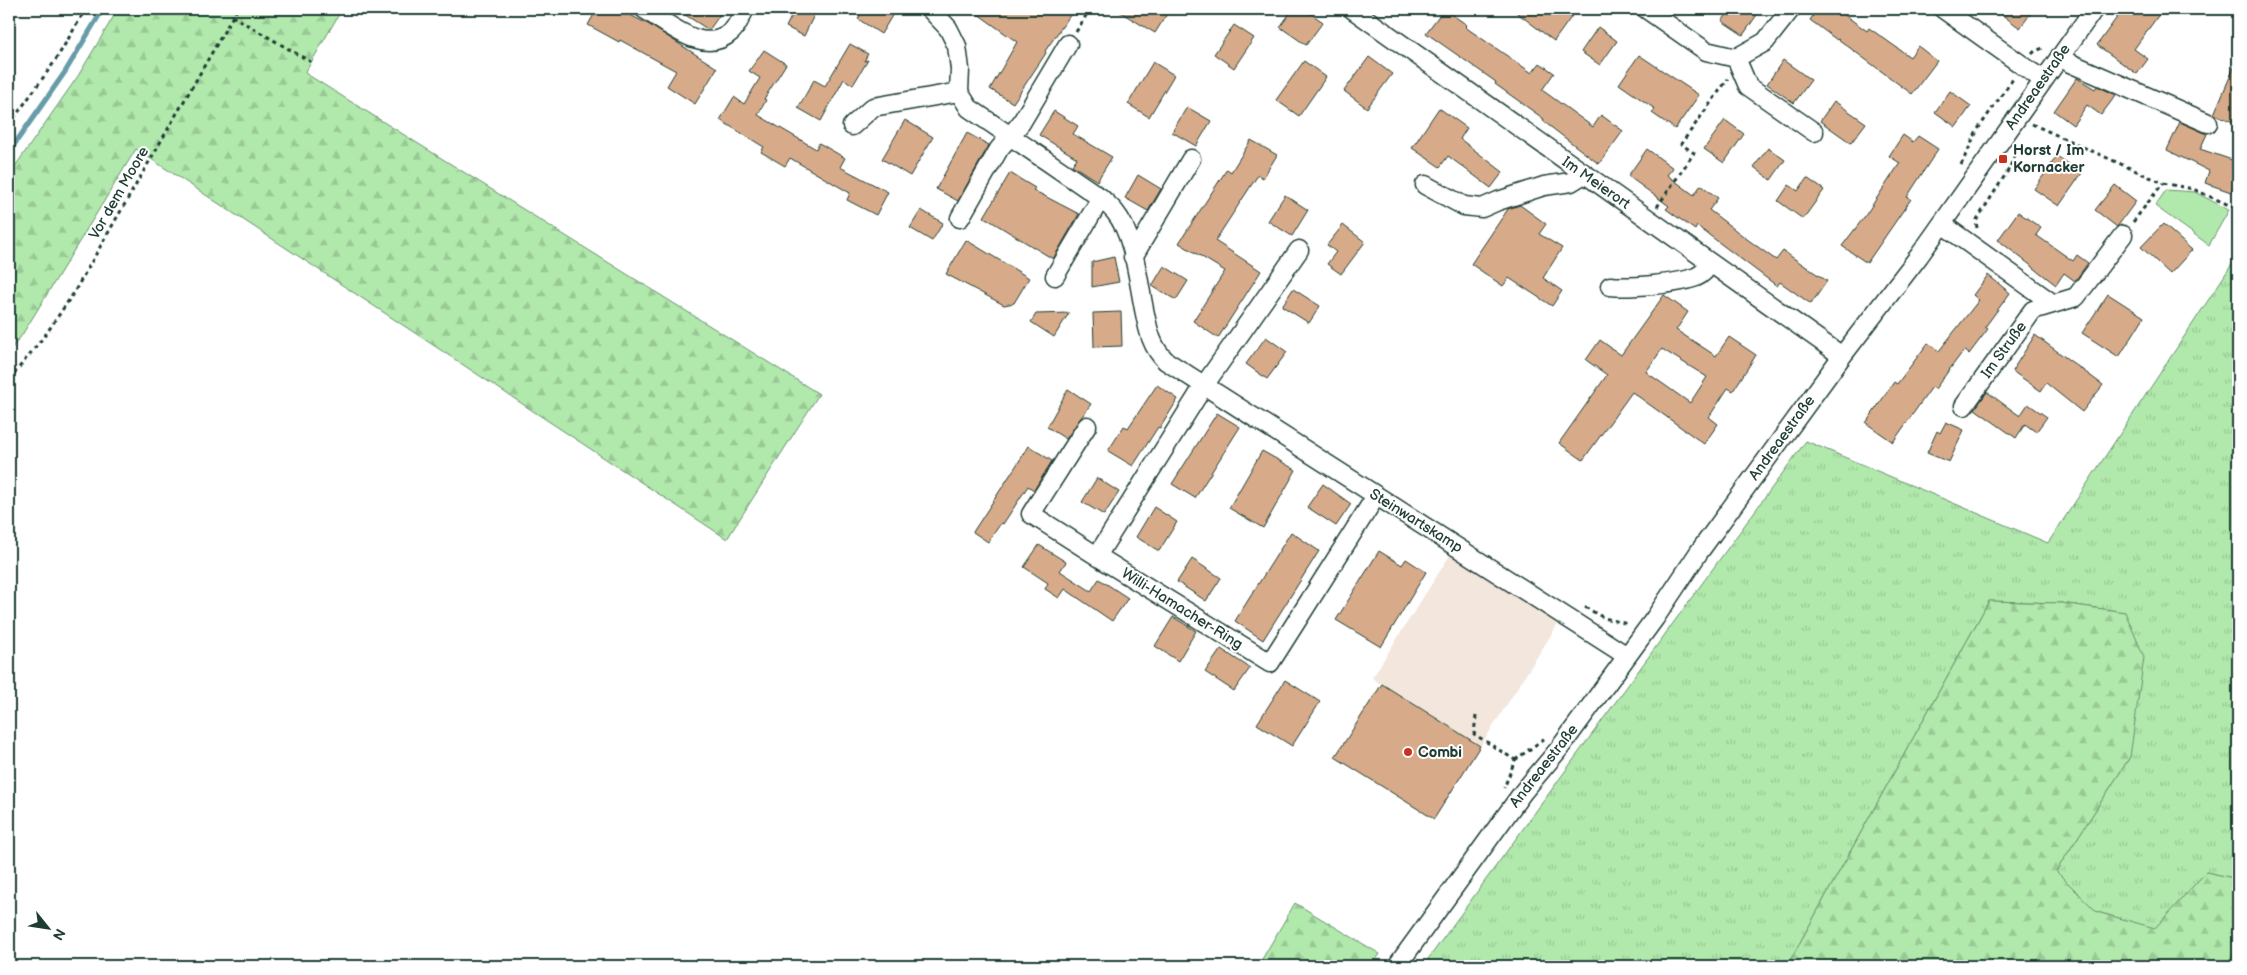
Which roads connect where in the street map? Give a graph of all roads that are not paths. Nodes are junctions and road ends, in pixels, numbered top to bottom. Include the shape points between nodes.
1 (644, 9) edge
2 (746, 9) edge
3 (930, 9) edge
4 (1352, 9) edge
5 (1646, 9) edge
6 (1791, 9) edge
7 (1943, 9) edge
8 (2086, 12) edge
9 (1068, 44) road end
10 (2054, 51) junction
11 (1736, 58) junction
12 (2043, 80) junction
13 (959, 92) junction
14 (2208, 123) dead end
15 (852, 126) dead end
16 (1814, 132) dead end
17 (1010, 137) junction
18 (1191, 159) dead end
19 (1584, 174) junction
20 (1425, 185) dead end
21 (1102, 198) junction
22 (960, 218) dead end
23 (1942, 224) junction
24 (2123, 235) road end
25 (1299, 250) dead end
26 (1133, 257) junction
27 (1710, 263) junction
28 (1055, 276) dead end
29 (1610, 286) dead end
30 (2052, 303) junction
31 (1842, 356) junction
32 (1203, 386) junction
33 (1964, 406) dead end
34 (1087, 426) dead end
35 (1376, 496) junction
36 (1096, 556) junction
37 (1627, 656) junction
38 (1397, 966) edge

1 - 2 street via 696,40 714,42 732,32
3 - 13 street via 948,28 957,46
4 - 19 street, Im Meierort
5 - 11 street via 1706,52
6 - 11 street via 1765,42
7 - 12 street
8 - 10 street, Andreaestraße
9 - 17 street
10 - 12 street, Andreaestraße
10 - 14 street via 2079,67
11 - 16 street via 1748,86
12 - 23 street, Andreaestraße
13 - 15 street via 873,107
13 - 17 street, Steinwartskamp via 969,108
17 - 21 street, Steinwartskamp
17 - 22 street via 999,149
18 - 26 street
19 - 20 street via 1570,182 1544,186 1482,208 1464,206
19 - 27 street, Im Meierort
21 - 26 street, Steinwartskamp via 1116,213 1125,230
21 - 28 street
23 - 30 street
23 - 31 street, Andreaestraße
24 - 30 street, Im Struße via 2076,297
25 - 32 street
26 - 32 street, Steinwartskamp via 1150,339 1157,353
27 - 29 street via 1695,277 1638,287
27 - 31 street, Im Meierort
30 - 33 street, Im Struße via 2033,310
31 - 37 street, Andreaestraße
32 - 35 street, Steinwartskamp
32 - 36 street
34 - 36 street via 1031,514
35 - 36 street, Willi-Hamacher-Ring via 1270,663
35 - 37 street, Steinwartskamp
37 - 38 street, Andreaestraße

